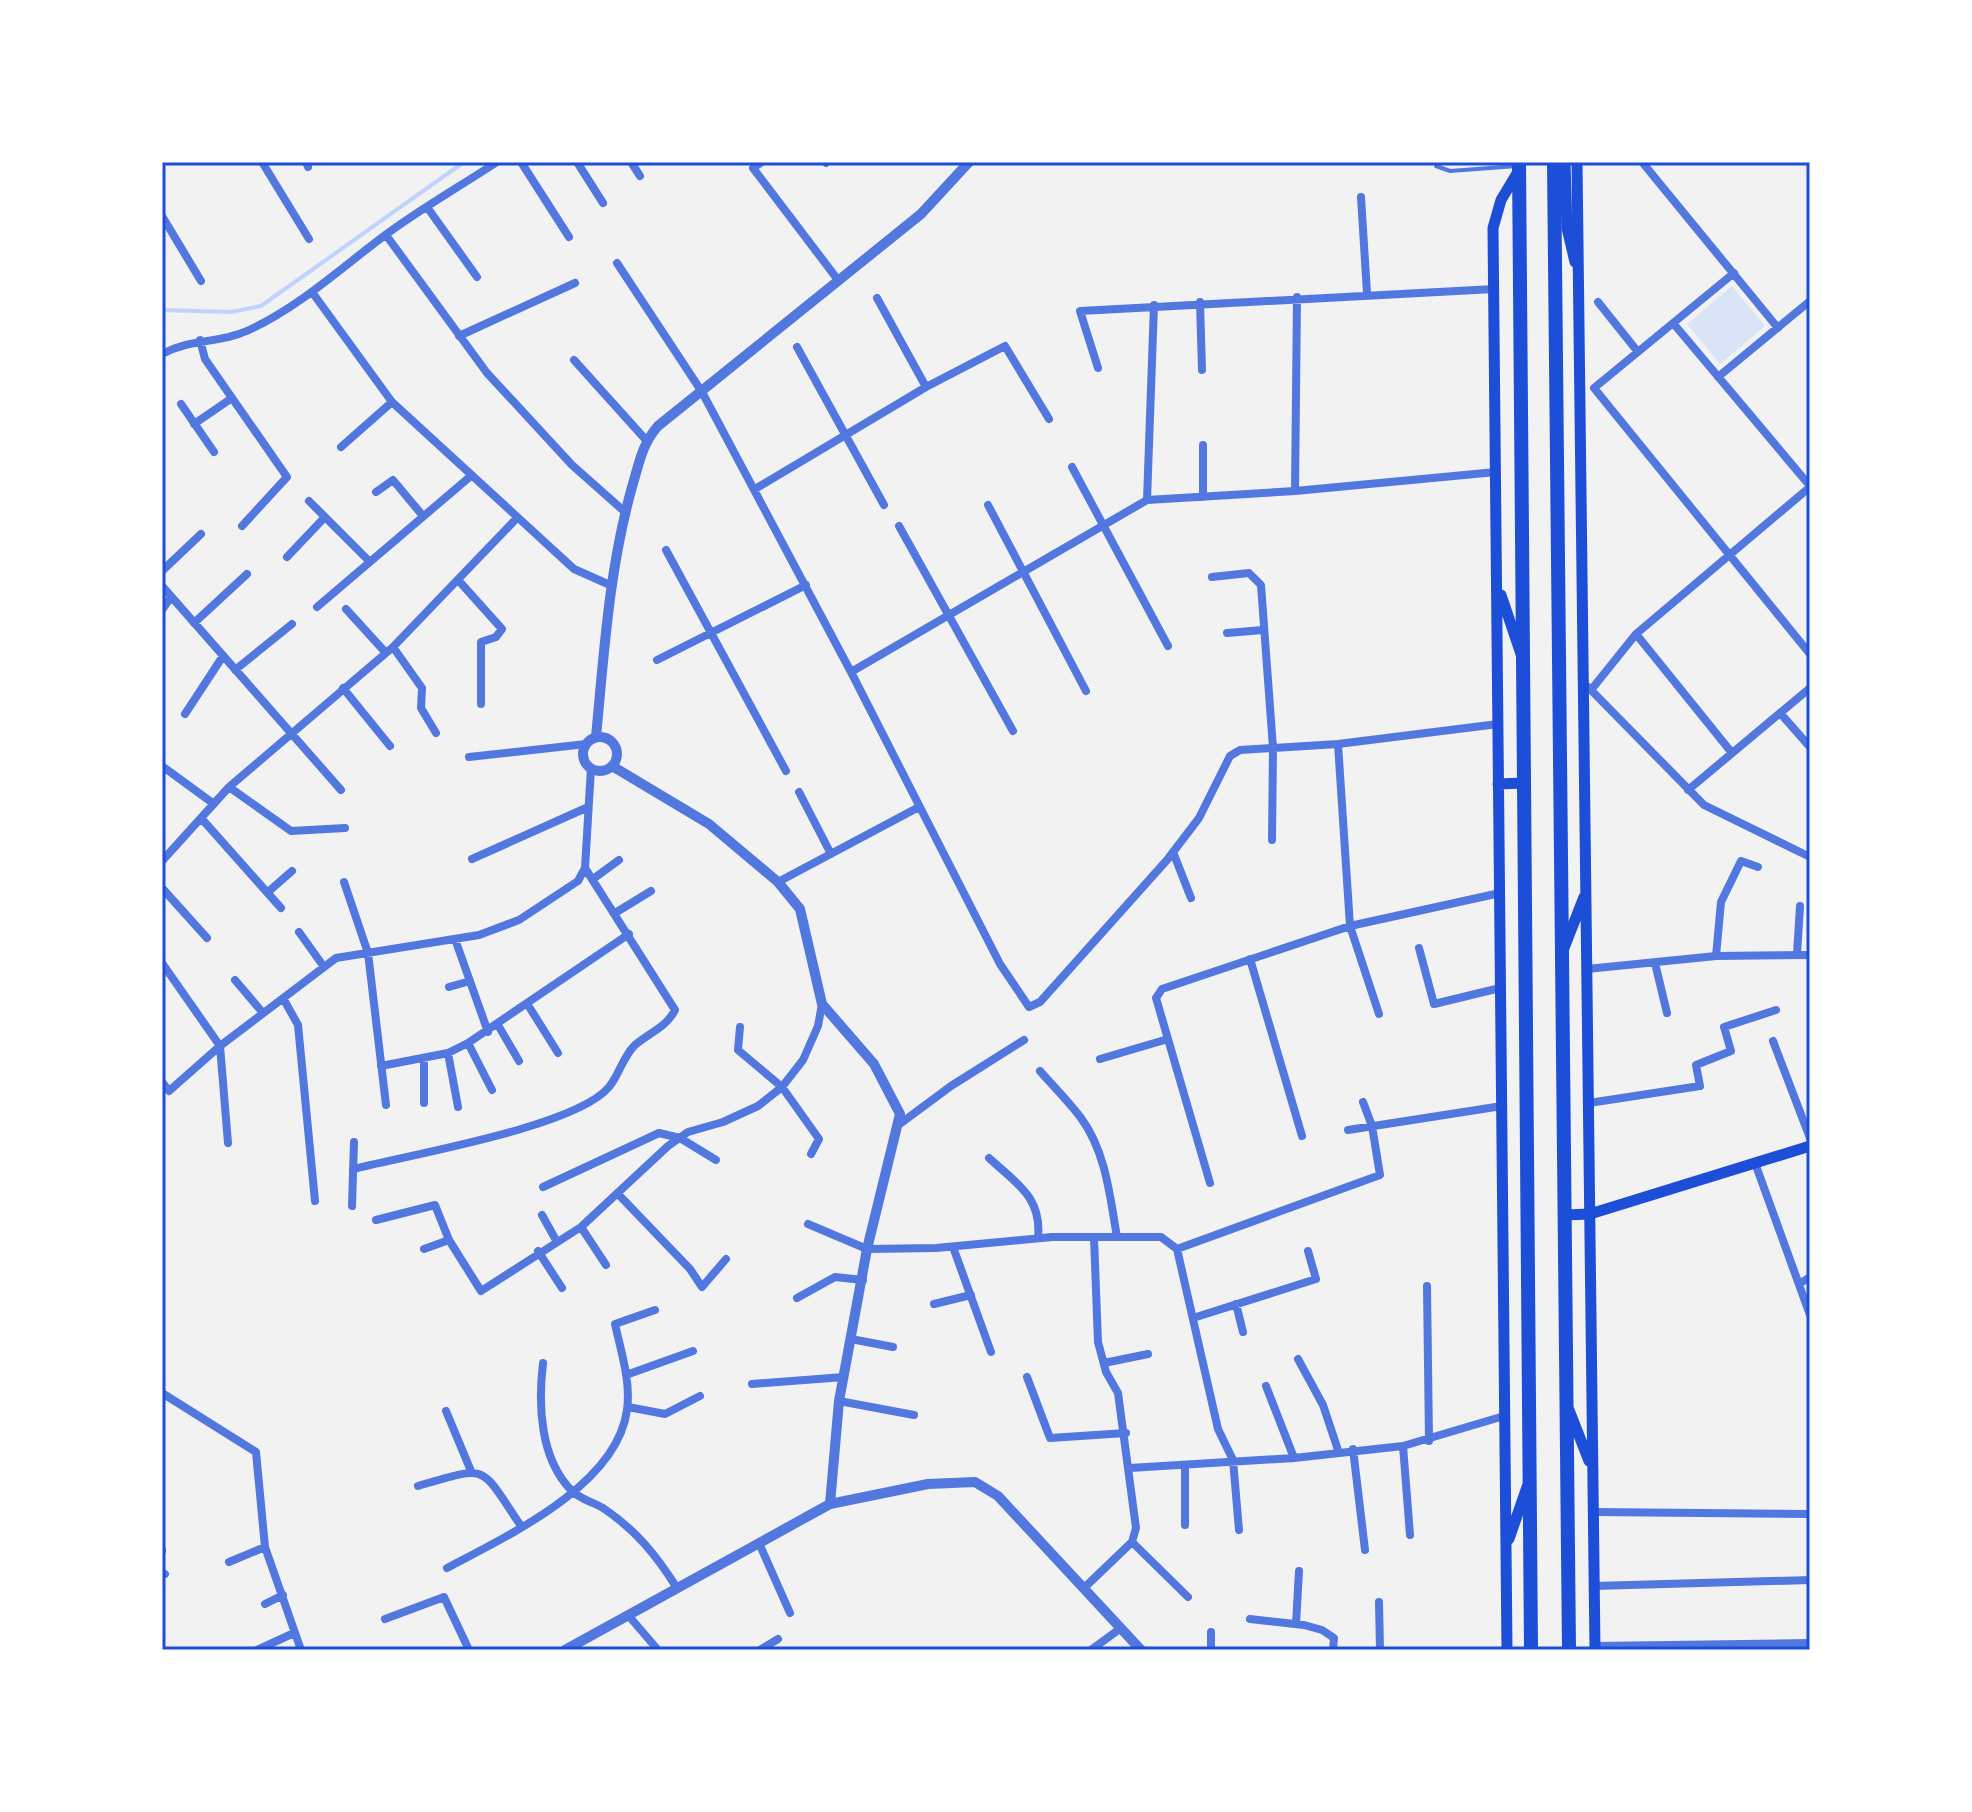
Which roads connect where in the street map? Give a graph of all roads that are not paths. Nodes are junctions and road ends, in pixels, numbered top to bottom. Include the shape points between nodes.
1 (262, 162) edge
2 (497, 162) edge
3 (521, 162) edge
4 (577, 162) edge
5 (631, 162) edge
6 (762, 162) edge
7 (969, 162) edge
8 (1436, 162) edge
9 (1554, 162) edge
10 (1565, 162) edge
11 (1642, 162) edge
12 (1579, 164) edge
13 (1519, 166) edge
14 (640, 176) dead end
15 (1361, 197) dead end
16 (603, 203) dead end
17 (427, 207) junction
18 (162, 216) edge
19 (386, 235) junction
20 (569, 237) dead end
21 (309, 239) dead end
22 (617, 263) dead end
23 (1734, 273) junction
24 (477, 277) dead end
25 (1580, 278) junction
26 (838, 280) junction
27 (201, 281) dead end
28 (575, 283) dead end
29 (1494, 289) junction
30 (312, 292) junction
31 (1367, 293) junction
32 (1297, 297) junction
33 (877, 298) dead end
34 (1810, 301) edge
35 (1200, 302) junction
36 (1598, 302) dead end
37 (1154, 305) junction
38 (1673, 323) junction
39 (1778, 328) junction
40 (459, 336) junction
41 (200, 340) junction
42 (797, 347) dead end
43 (1638, 352) junction
44 (162, 354) edge
45 (574, 360) dead end
46 (1098, 368) dead end
47 (1202, 370) dead end
48 (1718, 377) junction
49 (926, 387) junction
50 (702, 392) junction
51 (232, 398) junction
52 (392, 402) junction
53 (181, 404) dead end
54 (1049, 419) dead end
55 (194, 424) junction
56 (846, 438) junction
57 (646, 440) junction
58 (1203, 445) dead end
59 (341, 447) dead end
60 (214, 452) dead end
61 (1072, 467) dead end
62 (1496, 472) junction
63 (472, 475) junction
64 (1810, 486) edge
65 (755, 489) junction
66 (1295, 491) junction
67 (376, 492) dead end
68 (1203, 497) junction
69 (1147, 500) junction
70 (309, 501) dead end
71 (884, 505) dead end
72 (988, 505) dead end
73 (625, 512) junction
74 (423, 516) junction
75 (325, 517) junction
76 (517, 518) junction
77 (242, 526) dead end
78 (899, 526) dead end
79 (1103, 526) junction
80 (201, 534) dead end
81 (666, 550) dead end
82 (1730, 555) junction
83 (287, 557) dead end
84 (370, 562) junction
85 (162, 571) edge
86 (1022, 573) junction
87 (247, 574) dead end
88 (1212, 577) dead end
89 (459, 581) junction
90 (1497, 583) junction
91 (610, 585) junction
92 (806, 585) junction
93 (162, 586) edge
94 (171, 597) junction
95 (317, 607) dead end
96 (346, 609) dead end
97 (162, 610) edge
98 (949, 616) junction
99 (194, 623) junction
100 (292, 624) dead end
101 (1263, 630) junction
102 (712, 631) junction
103 (1227, 633) dead end
104 (1636, 634) junction
105 (1168, 646) dead end
106 (389, 650) junction
107 (1810, 654) edge
108 (223, 656) junction
109 (1522, 659) junction
110 (657, 660) dead end
111 (235, 670) junction
112 (851, 672) junction
113 (1588, 687) junction
114 (343, 688) junction
115 (1810, 688) edge
116 (1086, 691) dead end
117 (481, 704) dead end
118 (1780, 713) junction
119 (185, 714) dead end
120 (1498, 724) junction
121 (1013, 731) dead end
122 (289, 733) junction
123 (436, 733) dead end
124 (596, 737) junction
125 (586, 744) junction
126 (1338, 744) junction
127 (390, 746) dead end
128 (1810, 747) edge
129 (1273, 748) junction
130 (1732, 753) junction
131 (469, 757) dead end
132 (162, 766) edge
133 (612, 766) junction
134 (591, 768) junction
135 (786, 771) dead end
136 (1523, 783) junction
137 (1498, 784) junction
138 (229, 787) junction
139 (341, 790) dead end
140 (1688, 790) junction
141 (799, 792) dead end
142 (214, 804) junction
143 (919, 807) junction
144 (586, 808) junction
145 (201, 818) junction
146 (345, 828) dead end
147 (1272, 840) dead end
148 (1173, 852) junction
149 (831, 854) junction
150 (1810, 857) edge
151 (472, 859) dead end
152 (619, 860) dead end
153 (162, 861) edge
154 (1758, 867) dead end
155 (585, 868) junction
156 (292, 871) dead end
157 (593, 879) junction
158 (344, 882) dead end
159 (778, 882) junction
160 (162, 888) edge
161 (1586, 890) junction
162 (651, 891) dead end
163 (268, 892) junction
164 (1500, 893) junction
165 (1191, 898) dead end
166 (1800, 906) dead end
167 (281, 908) dead end
168 (615, 913) junction
169 (1350, 926) junction
170 (299, 932) dead end
171 (629, 934) junction
172 (207, 938) dead end
173 (455, 939) junction
174 (1419, 948) dead end
175 (368, 953) junction
176 (1562, 953) junction
177 (1797, 954) junction
178 (1810, 955) edge
179 (1716, 956) junction
180 (1250, 959) junction
181 (162, 963) edge
182 (1655, 963) junction
183 (324, 967) junction
184 (1587, 969) junction
185 (235, 980) dead end
186 (470, 981) junction
187 (449, 987) dead end
188 (1500, 988) junction
189 (283, 998) junction
190 (822, 1004) junction
191 (528, 1005) junction
192 (1776, 1010) dead end
193 (263, 1013) junction
194 (1667, 1013) dead end
195 (1379, 1014) dead end
196 (498, 1025) junction
197 (740, 1027) dead end
198 (488, 1032) junction
199 (1168, 1039) junction
200 (1024, 1040) dead end
201 (1773, 1041) dead end
202 (468, 1043) junction
203 (220, 1046) junction
204 (448, 1053) junction
205 (558, 1053) dead end
206 (424, 1058) junction
207 (1100, 1059) dead end
208 (519, 1061) dead end
209 (381, 1066) junction
210 (1040, 1071) dead end
211 (162, 1082) edge
212 (782, 1087) junction
213 (492, 1090) dead end
214 (1363, 1102) dead end
215 (424, 1103) dead end
216 (1589, 1103) junction
217 (386, 1105) dead end
218 (1502, 1106) junction
219 (458, 1107) dead end
220 (897, 1126) junction
221 (1372, 1126) junction
222 (1348, 1130) dead end
223 (1302, 1136) dead end
224 (680, 1138) junction
225 (1810, 1138) edge
226 (354, 1142) dead end
227 (228, 1143) dead end
228 (1810, 1146) edge
229 (811, 1154) dead end
230 (989, 1158) dead end
231 (716, 1160) dead end
232 (1755, 1163) junction
233 (353, 1169) junction
234 (1210, 1183) dead end
235 (543, 1187) dead end
236 (618, 1194) junction
237 (315, 1201) dead end
238 (352, 1206) dead end
239 (1590, 1214) junction
240 (542, 1215) dead end
241 (1565, 1215) junction
242 (376, 1220) dead end
243 (808, 1224) dead end
244 (581, 1227) junction
245 (1117, 1237) junction
246 (1038, 1238) junction
247 (1094, 1238) junction
248 (449, 1240) junction
249 (557, 1242) junction
250 (953, 1247) junction
251 (424, 1249) dead end
252 (867, 1249) junction
253 (1177, 1249) junction
254 (538, 1251) junction
255 (1308, 1251) dead end
256 (726, 1259) dead end
257 (606, 1265) dead end
258 (1810, 1277) edge
259 (863, 1280) junction
260 (1799, 1284) junction
261 (1427, 1286) dead end
262 (562, 1288) dead end
263 (971, 1295) junction
264 (797, 1298) dead end
265 (934, 1304) dead end
266 (1236, 1304) junction
267 (655, 1310) dead end
268 (1810, 1315) edge
269 (1193, 1318) junction
270 (1243, 1332) dead end
271 (851, 1339) junction
272 (893, 1347) dead end
273 (693, 1351) dead end
274 (991, 1352) dead end
275 (1148, 1354) dead end
276 (1298, 1359) dead end
277 (543, 1363) dead end
278 (1104, 1363) junction
279 (626, 1375) junction
280 (844, 1377) junction
281 (1027, 1377) dead end
282 (752, 1384) dead end
283 (1266, 1386) dead end
284 (162, 1393) edge
285 (700, 1396) dead end
286 (839, 1401) junction
287 (1566, 1404) junction
288 (628, 1407) junction
289 (446, 1411) dead end
290 (914, 1415) dead end
291 (1504, 1416) junction
292 (1126, 1433) junction
293 (1429, 1441) junction
294 (1403, 1446) junction
295 (1353, 1449) junction
296 (1339, 1453) junction
297 (1294, 1458) junction
298 (1233, 1460) junction
299 (1185, 1465) junction
300 (1130, 1468) junction
301 (1593, 1469) junction
302 (471, 1471) junction
303 (1530, 1479) junction
304 (418, 1486) dead end
305 (572, 1492) junction
306 (830, 1504) junction
307 (1593, 1512) junction
308 (1810, 1514) edge
309 (1185, 1525) dead end
310 (521, 1526) junction
311 (1239, 1530) dead end
312 (1410, 1535) dead end
313 (1132, 1542) junction
314 (759, 1543) junction
315 (265, 1547) junction
316 (1506, 1549) junction
317 (1365, 1550) dead end
318 (229, 1562) dead end
319 (447, 1568) dead end
320 (1299, 1571) dead end
321 (1810, 1580) edge
322 (1594, 1586) junction
323 (677, 1588) junction
324 (1084, 1588) junction
325 (283, 1595) junction
326 (1188, 1597) dead end
327 (1379, 1602) dead end
328 (265, 1604) dead end
329 (790, 1613) dead end
330 (628, 1615) junction
331 (385, 1619) dead end
332 (1250, 1619) dead end
333 (1296, 1624) junction
334 (1121, 1628) junction
335 (1211, 1632) dead end
336 (294, 1633) junction
337 (778, 1639) dead end
338 (1808, 1645) edge
339 (1594, 1648) edge
340 (257, 1650) edge
341 (301, 1650) edge
342 (469, 1650) edge
343 (565, 1650) edge
344 (658, 1650) edge
345 (760, 1650) edge
346 (1091, 1650) edge
347 (1141, 1650) edge
348 (1211, 1650) edge
349 (1333, 1650) edge
350 (1380, 1650) edge
351 (1507, 1650) edge
352 (1531, 1650) edge
353 (1569, 1650) edge

1 - 21 street
2 - 17 street
3 - 20 street
4 - 16 street
5 - 14 street
6 - 26 street via 753,168
7 - 26 street via 921,214
8 - 13 lane via 1450,171
9 - 176 highway
10 - 25 main road via 1568,235
11 - 23 street
12 - 25 main road
13 - 29 main road via 1494,221
13 - 109 highway
15 - 31 street
17 - 19 street
17 - 24 street
18 - 27 street
19 - 30 street
19 - 40 street
22 - 50 street
23 - 38 street
23 - 39 street
25 - 113 main road
26 - 50 street
28 - 40 street
29 - 31 street
29 - 62 main road
30 - 41 street via 250,330 222,340
30 - 52 street
31 - 32 street
32 - 35 street
32 - 66 street
33 - 49 street
34 - 39 street
35 - 37 street
35 - 47 street
36 - 43 street
37 - 46 street via 1080,311
37 - 69 street
38 - 43 street
38 - 48 street
39 - 48 street
40 - 73 street via 546,439
41 - 44 street
41 - 51 street via 205,359
42 - 56 street
43 - 82 street via 1594,388
45 - 57 street
48 - 64 street
49 - 54 street via 1005,346
49 - 56 street
50 - 57 street
50 - 65 street
51 - 55 street
51 - 77 street via 287,477
52 - 59 street
52 - 63 street
53 - 55 street
55 - 60 street
56 - 65 street
56 - 71 street
57 - 73 street
58 - 68 street
61 - 79 street
62 - 66 street
62 - 90 main road
63 - 74 street
63 - 76 street
64 - 82 street
65 - 92 street
66 - 68 street
67 - 74 street via 393,480
68 - 69 street
69 - 79 street
70 - 75 street
72 - 86 street
73 - 91 street
74 - 84 street
75 - 83 street
75 - 84 street
76 - 89 street
76 - 91 street via 574,569
78 - 98 street
79 - 86 street
79 - 105 street
80 - 85 street
81 - 102 street
82 - 104 street
82 - 107 street
84 - 95 street
86 - 98 street
86 - 116 street
87 - 99 street
88 - 101 street via 1249,573 1261,585
89 - 106 street
89 - 117 street via 502,629 481,642
90 - 109 main road
90 - 120 main road
91 - 124 street
92 - 102 street
92 - 112 street
93 - 94 street
94 - 97 street
94 - 99 street
96 - 106 street
98 - 112 street
98 - 121 street
99 - 108 street
100 - 111 street
101 - 103 street
101 - 129 street
102 - 110 street
102 - 135 street
104 - 113 street
104 - 130 street
106 - 114 street
106 - 123 street via 422,688 421,708
108 - 111 street
108 - 119 street
109 - 136 highway
111 - 122 street
112 - 143 street
113 - 140 street
113 - 161 main road
114 - 122 street
114 - 127 street
115 - 118 street
118 - 128 street
118 - 130 street
120 - 126 street
120 - 137 main road
122 - 138 street
122 - 139 street
124 - 125 street
124 - 133 street via 615,746
125 - 131 street
125 - 134 street via 583,757
126 - 129 street
126 - 169 street
129 - 147 street
129 - 148 street via 1240,750 1230,756 1199,818
130 - 140 street
132 - 142 street
133 - 134 street via 602,771
133 - 159 street via 709,824
134 - 144 street
136 - 137 main road
136 - 303 highway
137 - 164 main road
138 - 142 street
138 - 146 street via 291,831
140 - 150 street via 1715,812
141 - 149 street
142 - 145 street
143 - 148 street via 1000,964 1029,1007 1040,1002
143 - 149 street
144 - 151 street
144 - 155 street
145 - 153 street
145 - 163 street
148 - 165 street
149 - 159 street
152 - 157 street
154 - 179 street via 1741,861 1721,902
155 - 157 street
155 - 173 street via 578,881 519,920
156 - 163 street
157 - 168 street
158 - 175 street
159 - 190 street via 800,909
160 - 172 street
161 - 176 main road
161 - 184 main road
162 - 168 street
163 - 167 street
164 - 169 street
164 - 188 main road
166 - 177 street
168 - 171 street
169 - 180 street
169 - 195 street
170 - 183 street
171 - 191 street
171 - 233 street via 675,1010 620,1061 609,1087 587,1103 512,1134
173 - 175 street
173 - 186 street
174 - 188 street via 1434,1004
175 - 183 street via 336,958
175 - 209 street
176 - 241 highway
177 - 178 street
177 - 179 street
179 - 182 street
180 - 199 street via 1162,989 1156,998
180 - 223 street
181 - 203 street
182 - 184 street
182 - 194 street
183 - 189 street
184 - 216 main road
185 - 193 street
186 - 187 street
186 - 198 street
188 - 218 main road
189 - 193 street
189 - 237 street via 298,1025
190 - 212 street via 803,1060
190 - 220 street via 874,1064 900,1114
191 - 196 street
191 - 205 street
192 - 216 street via 1724,1027 1731,1051 1696,1065 1700,1086
193 - 203 street
196 - 198 street
196 - 208 street
197 - 212 street via 738,1050
198 - 202 street
199 - 207 street
199 - 234 street
200 - 220 street
201 - 225 street
202 - 204 street
202 - 213 street
203 - 211 street via 169,1091
203 - 227 street
204 - 206 street
204 - 219 street
206 - 209 street
206 - 215 street
209 - 217 street
210 - 245 street via 1082,1118 1096,1143
212 - 224 street via 758,1106
212 - 229 street via 819,1139
214 - 221 street
216 - 239 main road
218 - 221 street
218 - 291 main road
220 - 252 street
221 - 222 street
221 - 253 street via 1380,1175
224 - 231 street
224 - 235 street via 659,1133
224 - 236 street
226 - 233 street
228 - 232 main road
230 - 246 street via 1035,1202
232 - 239 main road
232 - 260 street
233 - 238 street
236 - 244 street
236 - 256 street via 702,1287
239 - 241 main road
239 - 301 main road
240 - 249 street
241 - 287 highway
242 - 248 street via 435,1205
243 - 252 street
244 - 249 street
244 - 257 street
245 - 247 street
245 - 253 street via 1161,1237
246 - 247 street
246 - 250 street
247 - 278 street via 1098,1342
248 - 251 street
248 - 254 street via 481,1291
249 - 254 street
250 - 252 street
250 - 263 street
252 - 259 street
253 - 269 street
254 - 262 street
255 - 266 street via 1316,1279
258 - 260 street
259 - 264 street via 835,1277
259 - 271 street
260 - 268 street
261 - 293 street
263 - 265 street
263 - 274 street
266 - 269 street
266 - 270 street
267 - 279 street via 615,1324
269 - 298 street via 1218,1429
271 - 272 street
271 - 280 street
273 - 279 street
275 - 278 street
276 - 296 street via 1323,1405
277 - 305 street via 539,1392 544,1431 554,1466
278 - 292 street via 1118,1393
279 - 288 street
280 - 282 street
280 - 286 street
281 - 292 street via 1050,1438
283 - 297 street
284 - 315 street via 256,1452
285 - 288 street via 665,1414
286 - 290 street
286 - 306 street
287 - 301 main road
287 - 353 highway
288 - 305 street via 623,1433 605,1464
289 - 302 street
291 - 293 street
291 - 316 main road
292 - 300 street
293 - 294 street
294 - 295 street
294 - 312 street
295 - 296 street
295 - 317 street
296 - 297 street
297 - 298 street
298 - 299 street
298 - 311 street
299 - 300 street
299 - 309 street
300 - 313 street via 1136,1528
301 - 307 main road
302 - 304 street
302 - 310 street via 487,1476
303 - 316 main road
303 - 352 highway
305 - 310 street
305 - 323 street via 602,1507 652,1548
306 - 314 street
306 - 324 street via 928,1484 975,1482 998,1496
307 - 308 street
307 - 322 main road
310 - 319 street
313 - 324 street
313 - 326 street
314 - 323 street
314 - 329 street
315 - 318 street
315 - 325 street
316 - 351 main road
320 - 333 street
321 - 322 street
322 - 339 main road
323 - 330 street
324 - 334 street
325 - 328 street
325 - 336 street
327 - 350 street
330 - 343 street
330 - 344 street
331 - 342 street via 444,1597
332 - 333 street
333 - 349 street via 1334,1638
334 - 346 street
334 - 347 street
335 - 348 street
336 - 340 street
336 - 341 street
337 - 345 street
338 - 339 street

